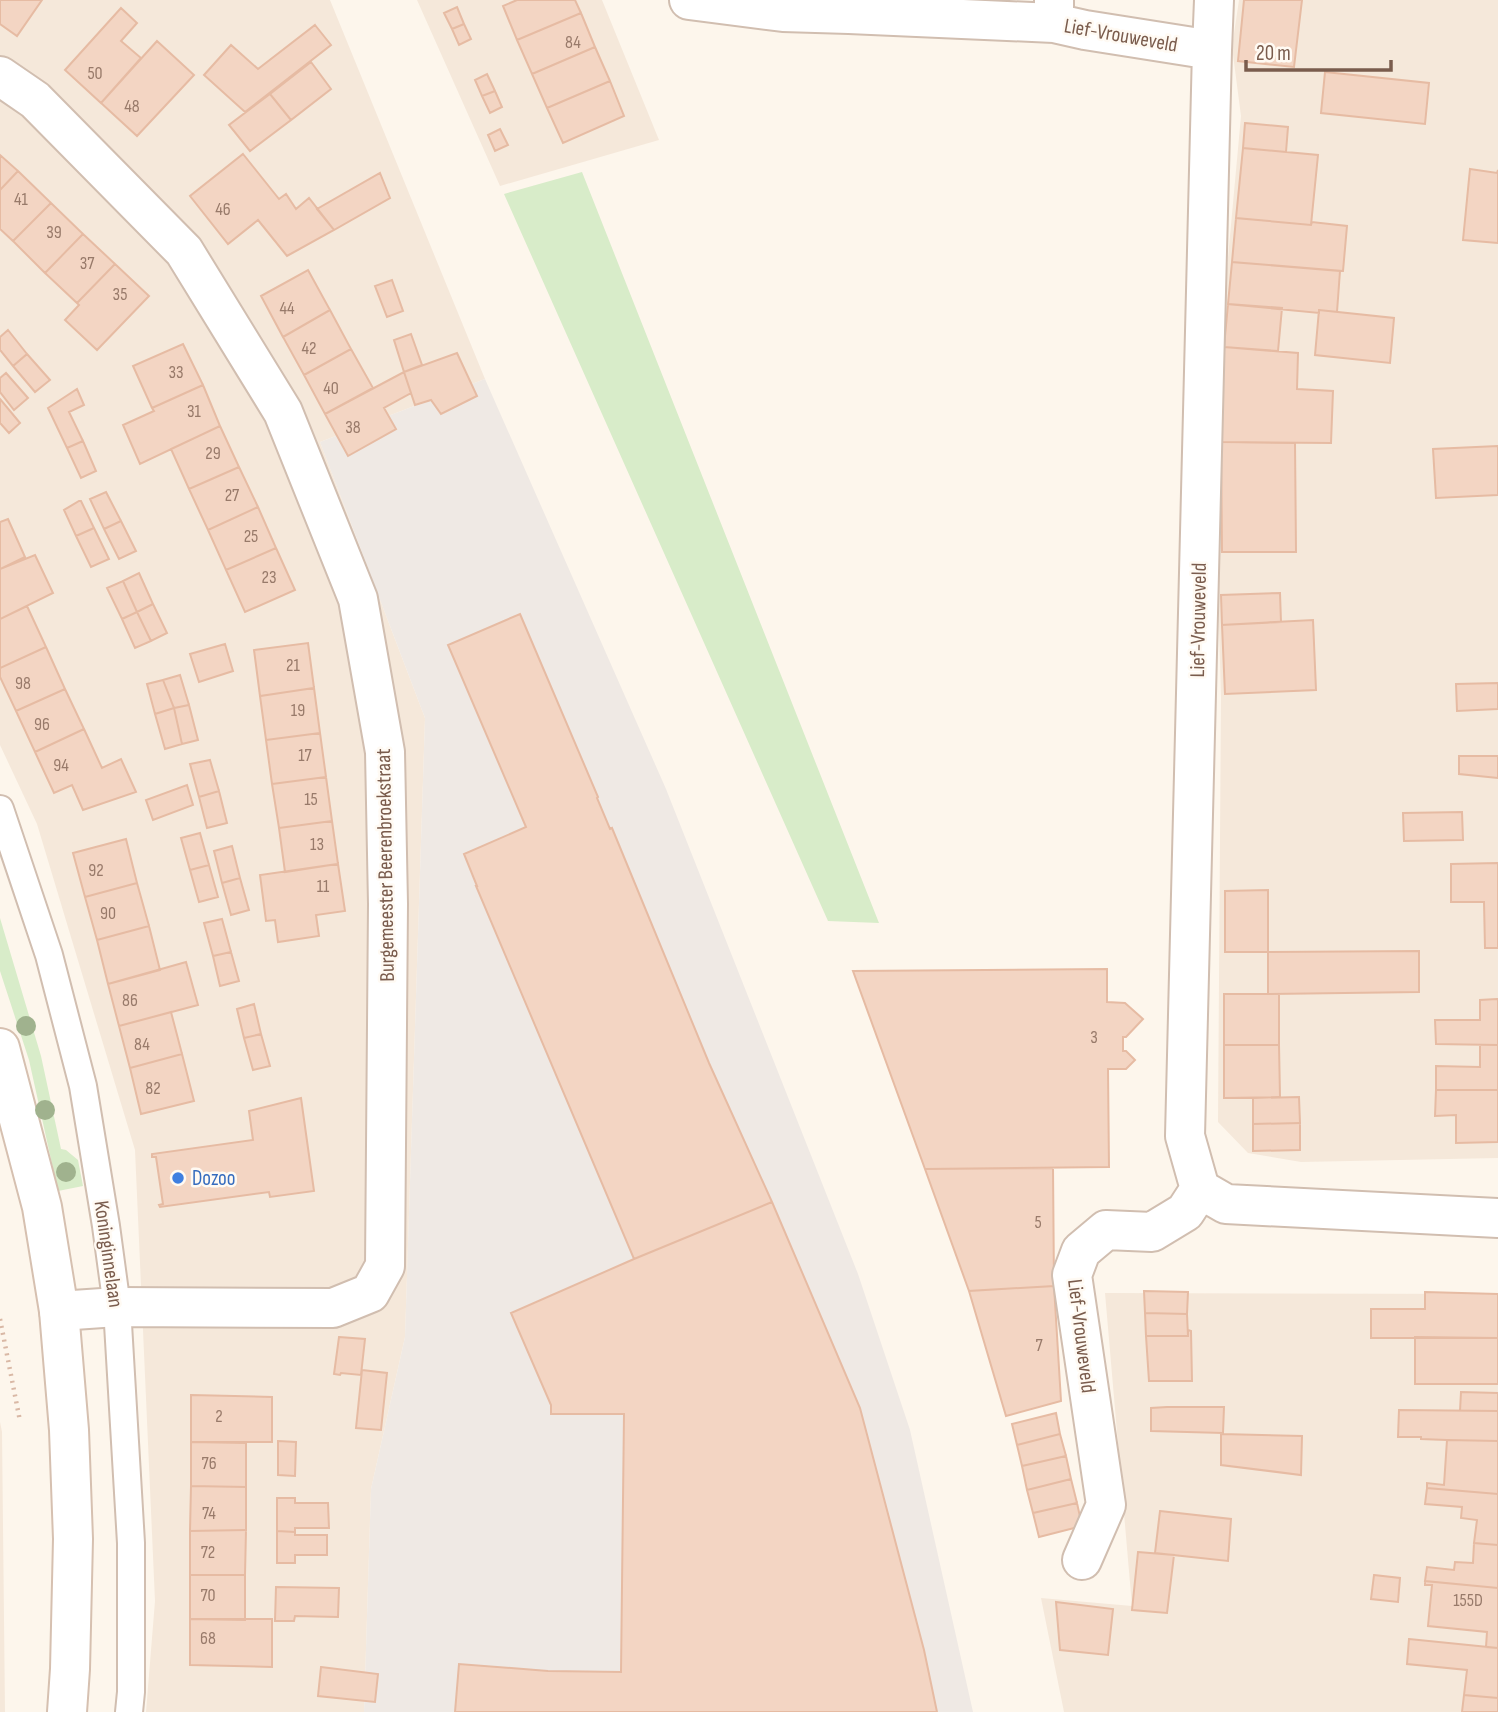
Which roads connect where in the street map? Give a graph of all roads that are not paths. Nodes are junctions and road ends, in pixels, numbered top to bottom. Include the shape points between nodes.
1 (689, 0) edge
2 (1214, 0) edge
3 (849, 7) edge
4 (1054, 12) edge
5 (1212, 50) junction
6 (0, 76) edge
7 (0, 809) edge
8 (0, 1048) edge
9 (1200, 1189) junction
10 (1498, 1218) edge
11 (117, 1307) junction
12 (59, 1311) junction
13 (1083, 1560) dead end
14 (67, 1712) edge
15 (129, 1712) edge

1 - 3 street, Lief-Vrouweveld via 783,12
2 - 5 street, Lief-Vrouweveld
3 - 4 street, Lief-Vrouweveld
4 - 5 street, Lief-Vrouweveld via 1085,30
5 - 9 street, Lief-Vrouweveld via 1185,1136
6 - 11 street, Burgemeester Beerenbroekstraat via 35,100 184,251 283,412 358,599 385,752 385,1266 370,1293 333,1308
7 - 11 lane, Koninginnelaan via 48,955 83,1086
8 - 12 street via 42,1207
9 - 10 street via 1226,1204
9 - 13 street, Lief-Vrouweveld via 1185,1212 1153,1231 1107,1230 1081,1251 1072,1275 1106,1505
11 - 12 street, Burgemeester Beerenbroekstraat
11 - 15 lane, Koninginnelaan via 131,1543
12 - 14 street via 73,1539

